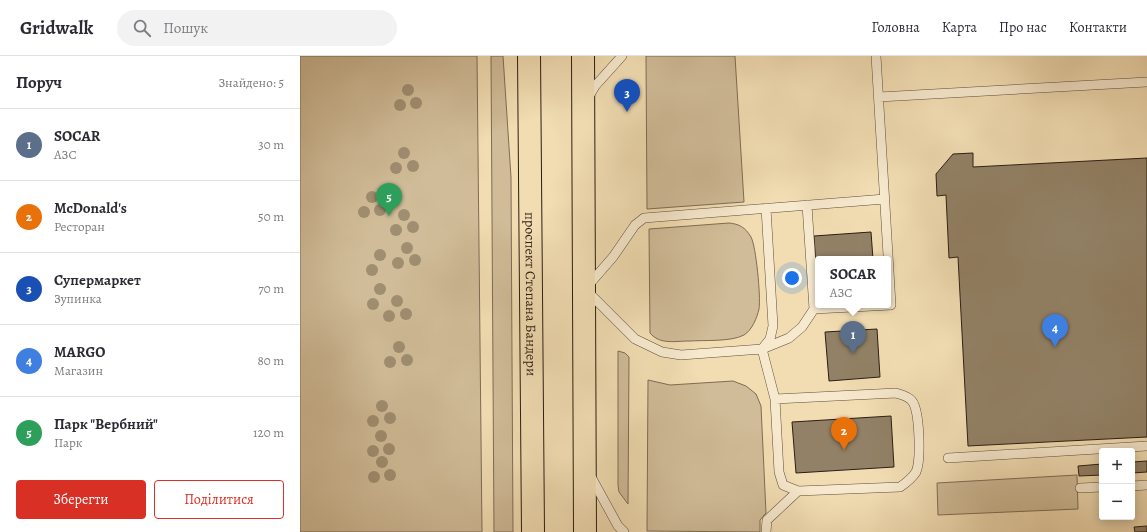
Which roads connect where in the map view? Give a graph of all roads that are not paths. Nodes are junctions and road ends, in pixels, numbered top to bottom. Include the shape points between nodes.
1 (529, 56) edge
2 (583, 56) edge
3 (622, 56) edge
4 (876, 56) edge
5 (1147, 82) edge
6 (879, 97) junction
7 (584, 106) junction
8 (885, 199) junction
9 (807, 205) junction
10 (766, 208) junction
11 (889, 256) edge
12 (584, 290) junction
13 (891, 290) edge
14 (891, 305) edge
15 (834, 308) edge
16 (814, 309) junction
17 (762, 349) junction
18 (775, 399) junction
19 (1147, 446) edge
20 (948, 458) dead end
21 (585, 466) junction
22 (1147, 485) edge
23 (1135, 486) edge
24 (1099, 487) edge
25 (1080, 488) dead end
26 (798, 491) junction
27 (533, 532) edge
28 (585, 532) edge
29 (624, 532) edge
30 (766, 532) edge

1 - 27 main road, проспект Степана Бандери
2 - 7 main road
3 - 7 lane via 595,86
4 - 6 lane
5 - 6 lane
6 - 8 lane
7 - 12 main road
8 - 9 lane
8 - 11 lane
9 - 10 lane
9 - 16 lane
10 - 12 lane via 644,218 635,225 613,257
10 - 17 lane via 773,326 770,339
12 - 17 lane via 635,339 662,352 681,355
12 - 21 main road
13 - 14 lane
15 - 16 lane
16 - 17 lane via 802,327 789,338
17 - 18 lane
18 - 26 lane via 779,472 783,486
18 - 26 lane via 896,393 912,401 916,409 919,457 916,471 900,487
19 - 20 lane
21 - 28 main road
21 - 29 lane via 618,526
22 - 23 lane
24 - 25 lane
26 - 30 lane via 767,520

